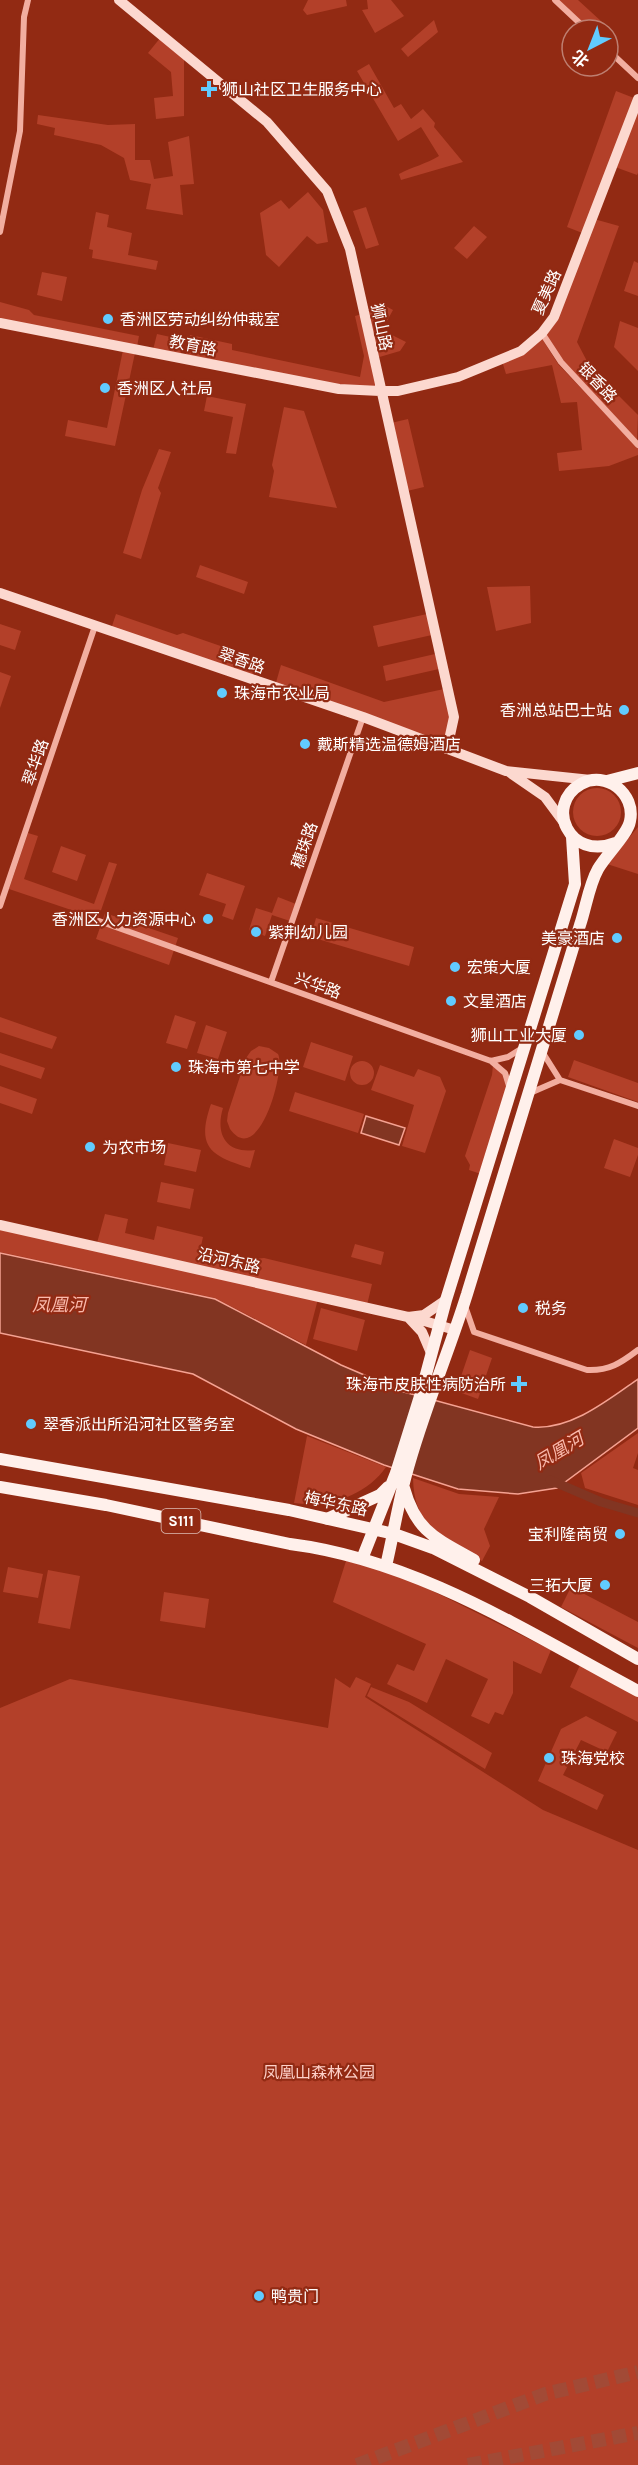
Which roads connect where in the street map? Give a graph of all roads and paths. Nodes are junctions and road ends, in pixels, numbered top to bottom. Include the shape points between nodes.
1 (28, 0) edge
2 (119, 0) edge
3 (555, 0) edge
4 (574, 18) edge
5 (620, 61) edge
6 (638, 78) edge
7 (638, 99) edge
8 (0, 232) edge
9 (0, 323) edge
10 (542, 333) junction
11 (380, 391) junction
12 (638, 445) edge
13 (0, 593) edge
14 (95, 626) junction
15 (363, 717) junction
16 (447, 749) junction
17 (507, 771) junction
18 (638, 772) edge
19 (591, 780) junction
20 (607, 781) junction
21 (634, 822) edge
22 (565, 824) junction
23 (572, 837) junction
24 (615, 843) junction
25 (0, 906) edge
26 (99, 921) dead end
27 (271, 982) junction
28 (526, 1046) junction
29 (542, 1053) junction
30 (491, 1061) junction
31 (560, 1080) junction
32 (530, 1093) junction
33 (511, 1094) junction
34 (638, 1106) edge
35 (0, 1225) edge
36 (446, 1300) junction
37 (464, 1302) junction
38 (408, 1317) junction
39 (439, 1325) junction
40 (455, 1330) junction
41 (474, 1332) junction
42 (638, 1350) edge
43 (431, 1353) junction
44 (427, 1394) junction
45 (0, 1459) edge
46 (399, 1480) junction
47 (0, 1487) edge
48 (327, 1519) junction
49 (373, 1528) junction
50 (394, 1534) junction
51 (362, 1559) junction
52 (386, 1566) junction
53 (508, 1587) junction
54 (638, 1659) edge
55 (638, 1691) edge

1 - 8 street via 20,131
2 - 11 street, 狮山路 via 267,122 327,191 350,249
3 - 4 street
5 - 6 street
7 - 10 street, 夏美路 via 554,317
9 - 11 street, 教育路 via 339,390
10 - 11 street, 夏美路 via 521,351 458,377 398,391
10 - 12 street, 银香路 via 561,362
11 - 16 street, 狮山路 via 454,717
13 - 14 street, 翠香路
14 - 15 street, 翠香路
14 - 25 street, 翠华路
15 - 16 street, 翠香路
15 - 27 street, 穗珠路
16 - 17 street, 翠香路
17 - 19 street
17 - 22 street via 545,797
18 - 20 main road
19 - 20 main road
19 - 22 main road via 580,784 566,801
20 - 21 main road via 617,786 630,804
21 - 24 main road
22 - 23 main road
23 - 24 main road via 591,846
23 - 28 main road via 576,884
24 - 29 main road via 596,872
26 - 27 street, 兴华路
27 - 30 street, 兴华路
28 - 30 street via 508,1057
28 - 33 main road
29 - 31 street
29 - 32 main road
30 - 33 street via 505,1072
31 - 32 street
31 - 34 street
32 - 37 main road
33 - 36 main road
35 - 38 street, 沿河东路
36 - 38 street via 424,1315
36 - 39 main road
37 - 40 main road
37 - 41 street
38 - 39 street, 沿河东路
38 - 43 street via 422,1332
39 - 40 street, 沿河东路
39 - 43 main road
40 - 41 street
40 - 44 main road
41 - 42 street via 587,1370 617,1366
43 - 44 main road
44 - 46 main road
45 - 48 main road, 梅华东路 / S111
46 - 48 main road via 380,1495
46 - 49 main road
46 - 50 main road
46 - 53 main road via 424,1530 481,1565
47 - 51 main road, S111 via 320,1547
48 - 49 main road, 梅华东路 / S111
49 - 50 main road, 梅华东路 / S111
49 - 51 main road
50 - 52 main road
50 - 53 main road, 梅华东路 / S111 via 433,1548
51 - 52 main road, S111
52 - 55 main road, S111 via 445,1589
53 - 54 main road, 梅华东路 / S111

